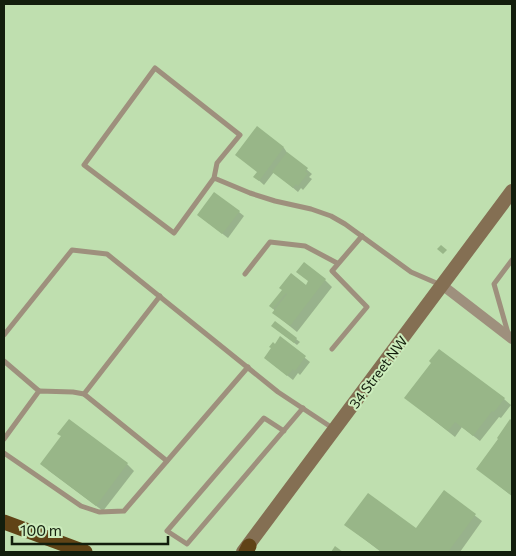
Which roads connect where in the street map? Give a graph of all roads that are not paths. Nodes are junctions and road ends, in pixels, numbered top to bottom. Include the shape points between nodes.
1 (214, 178) junction
2 (512, 191) edge
3 (362, 236) junction
4 (512, 260) edge
5 (337, 263) junction
6 (245, 274) dead end
7 (442, 285) junction
8 (160, 296) junction
9 (4, 336) edge
10 (510, 338) edge
11 (332, 349) dead end
12 (4, 360) edge
13 (248, 367) junction
14 (39, 391) junction
15 (84, 394) junction
16 (303, 408) junction
17 (335, 430) junction
18 (284, 432) junction
19 (4, 439) edge
20 (4, 453) edge
21 (167, 461) junction
22 (4, 522) edge
23 (246, 550) edge
24 (85, 552) edge

1 - 1 lane via 174,232 84,165 155,68 240,135 217,163
1 - 3 lane via 250,193 331,216
2 - 7 main road, 34 Street NW
3 - 5 lane
3 - 7 lane via 411,272
4 - 10 lane via 494,284
5 - 6 lane via 305,246 270,242
5 - 11 lane via 332,271 367,307
7 - 10 street
7 - 17 main road, 34 Street NW
8 - 9 lane via 107,254 72,250
8 - 13 lane
8 - 15 lane
12 - 14 lane
13 - 16 lane
13 - 21 lane
14 - 15 lane
14 - 19 lane
15 - 21 lane
16 - 17 lane
16 - 18 lane
17 - 23 main road, 34 Street NW
18 - 18 lane via 187,544 167,531 264,418
20 - 21 lane via 81,506 100,512 124,511
22 - 24 highway

